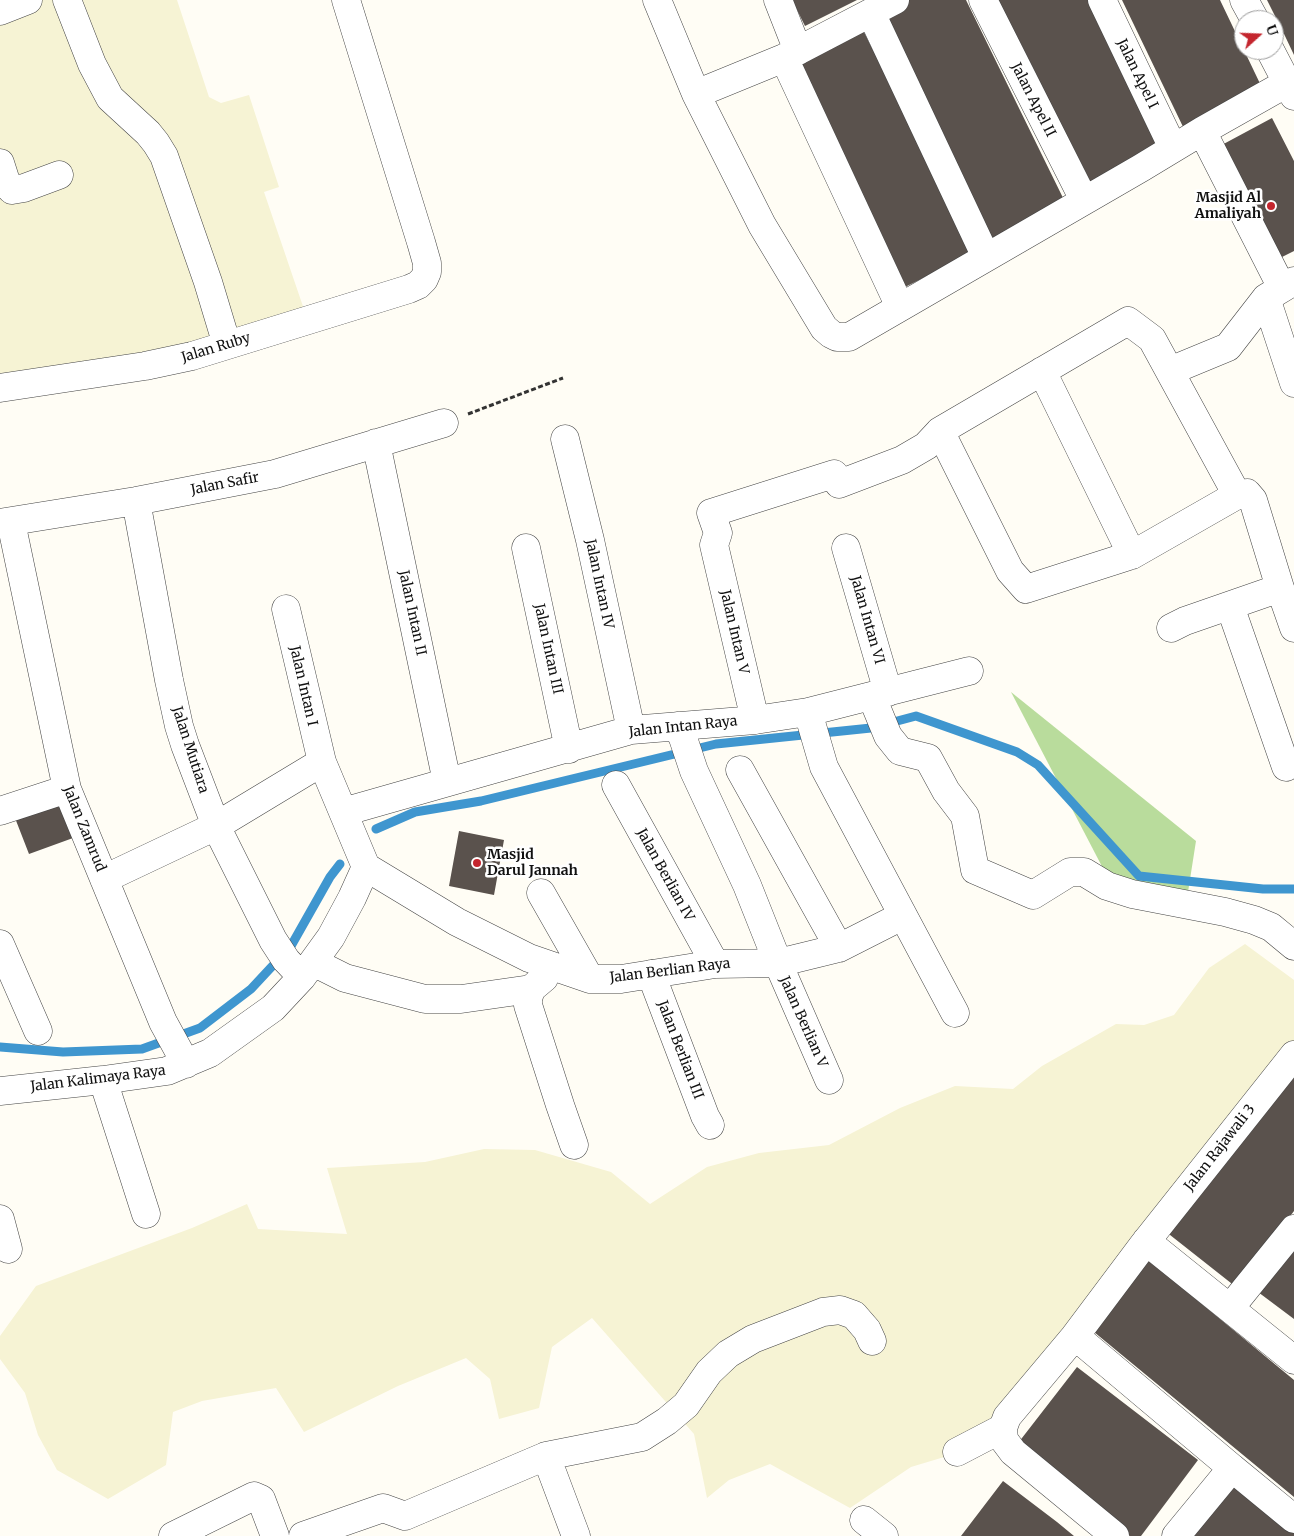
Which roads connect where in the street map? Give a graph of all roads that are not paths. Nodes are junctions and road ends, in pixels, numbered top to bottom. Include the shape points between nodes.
1 (28, 0) edge
2 (67, 0) edge
3 (346, 0) edge
4 (657, 0) edge
5 (778, 0) edge
6 (895, 0) edge
7 (982, 0) edge
8 (1102, 0) edge
9 (0, 11) edge
10 (871, 13) junction
11 (791, 55) junction
12 (1275, 60) edge
13 (1290, 89) edge
14 (696, 94) junction
15 (1202, 130) junction
16 (1173, 148) junction
17 (0, 163) edge
18 (59, 175) dead end
19 (1084, 200) junction
20 (986, 256) junction
21 (1281, 289) edge
22 (900, 306) junction
23 (227, 345) junction
24 (1042, 371) junction
25 (1170, 371) junction
26 (1294, 383) edge
27 (0, 388) edge
28 (444, 423) road end
29 (940, 431) junction
30 (565, 439) dead end
31 (376, 444) junction
32 (1237, 495) junction
33 (136, 501) junction
34 (5, 523) edge
35 (526, 548) dead end
36 (846, 548) dead end
37 (1132, 555) junction
38 (1280, 588) junction
39 (1230, 606) junction
40 (286, 608) dead end
41 (1171, 628) dead end
42 (1294, 628) edge
43 (969, 671) dead end
44 (882, 710) junction
45 (809, 717) junction
46 (755, 720) junction
47 (631, 730) junction
48 (680, 732) junction
49 (570, 749) junction
50 (322, 762) junction
51 (1286, 767) dead end
52 (740, 770) dead end
53 (447, 782) junction
54 (616, 785) dead end
55 (66, 789) junction
56 (0, 811) edge
57 (346, 821) junction
58 (216, 826) junction
59 (365, 865) junction
60 (104, 879) junction
61 (541, 893) dead end
62 (902, 916) junction
63 (0, 944) edge
64 (1294, 946) edge
65 (839, 948) junction
66 (294, 960) junction
67 (778, 963) junction
68 (714, 964) junction
69 (564, 971) junction
70 (651, 974) junction
71 (590, 979) junction
72 (531, 989) junction
73 (954, 1013) dead end
74 (38, 1031) dead end
75 (176, 1047) junction
76 (1294, 1055) edge
77 (102, 1080) junction
78 (829, 1080) dead end
79 (0, 1091) edge
80 (710, 1125) dead end
81 (574, 1145) dead end
82 (146, 1214) dead end
83 (0, 1219) edge
84 (1294, 1229) edge
85 (1146, 1242) junction
86 (8, 1249) dead end
87 (1230, 1308) junction
88 (1075, 1336) junction
89 (872, 1342) dead end
90 (1294, 1360) edge
91 (1003, 1428) junction
92 (957, 1452) dead end
93 (546, 1456) junction
94 (1232, 1468) junction
95 (1294, 1519) edge
96 (173, 1536) edge
97 (275, 1536) edge
98 (303, 1536) edge
99 (576, 1536) edge
100 (1115, 1536) edge
101 (1176, 1536) edge

1 - 9 street
2 - 23 street via 92,64 110,98 148,133 164,156
3 - 23 street, Jalan Ruby via 422,242 427,272 418,285
4 - 14 street
5 - 11 street
6 - 10 street
7 - 19 street, Jalan Apel II
8 - 16 street, Jalan Apel I
10 - 11 street
10 - 20 street
11 - 14 street
11 - 22 street
12 - 13 street
13 - 15 street
14 - 22 street via 762,225 824,328 837,337 849,337
15 - 16 street
15 - 21 street
16 - 19 street
17 - 18 street via 7,185 12,190
19 - 20 street
20 - 22 street
21 - 25 street via 1228,347
21 - 26 street
23 - 27 street, Jalan Ruby via 166,362
24 - 25 street via 1128,321 1152,339
24 - 29 street
24 - 37 street
25 - 32 street
28 - 31 street, Jalan Safir
29 - 37 street via 1010,571 1026,589
29 - 46 street, Jalan Intan V via 926,446 902,460 839,484 834,474 712,513 718,533 714,545
30 - 47 street, Jalan Intan IV
31 - 33 street, Jalan Safir via 275,474
31 - 53 street, Jalan Intan II
32 - 37 street
32 - 38 street via 1247,493 1253,500
33 - 34 street, Jalan Safir
33 - 58 street, Jalan Mutiara via 179,726
34 - 55 street, Jalan Zamrud
35 - 49 street, Jalan Intan III
36 - 44 street, Jalan Intan VI
38 - 39 street
38 - 42 street
39 - 41 street
39 - 51 street
40 - 50 street, Jalan Intan I
43 - 44 street, Jalan Intan Raya
44 - 45 street, Jalan Intan Raya
44 - 64 street via 900,751 928,758 946,792 966,816 975,870 1033,895 1070,872 1084,872 1107,886 1132,894 1254,920 1272,927
45 - 46 street, Jalan Intan Raya
45 - 62 street via 824,767
46 - 48 street, Jalan Intan Raya
47 - 48 street, Jalan Intan Raya
47 - 49 street, Jalan Intan Raya
48 - 67 street, Jalan Berlian V
49 - 53 street, Jalan Intan Raya
50 - 57 street, Jalan Intan I
50 - 58 street
52 - 65 street
53 - 57 street, Jalan Intan Raya
54 - 68 street, Jalan Berlian IV
55 - 56 street
55 - 60 street, Jalan Zamrud
57 - 59 street, Jalan Intan I
58 - 60 street
58 - 66 street, Jalan Mutiara
59 - 66 street, Jalan Kalimaya Raya via 347,910 331,937
59 - 69 street, Jalan Berlian Raya via 457,922 528,958
60 - 75 street, Jalan Zamrud
61 - 71 street
62 - 65 street, Jalan Berlian Raya
62 - 73 street
63 - 74 street
65 - 67 street, Jalan Berlian Raya
66 - 72 street via 345,978 424,999 461,999
66 - 75 street, Jalan Kalimaya Raya via 273,1008 210,1054
67 - 68 street, Jalan Berlian Raya
67 - 78 street, Jalan Berlian V
68 - 70 street, Jalan Berlian Raya
69 - 71 street, Jalan Berlian Raya
69 - 72 street via 548,976
70 - 71 street, Jalan Berlian Raya via 621,979
70 - 80 street, Jalan Berlian III
72 - 81 street via 528,1006
75 - 77 street, Jalan Kalimaya Raya via 167,1071
76 - 85 street, Jalan Rajawali 3
77 - 79 street, Jalan Kalimaya Raya
77 - 82 street
83 - 86 street
84 - 87 street
85 - 87 street
85 - 88 street, Jalan Rajawali 3
87 - 90 street
88 - 91 street, Jalan Rajawali 3 via 1007,1417
88 - 94 street
89 - 93 street via 854,1315 840,1310 823,1312 753,1339 728,1354 708,1372 686,1405 642,1437
91 - 92 street
91 - 100 street via 1004,1440 1013,1452
93 - 98 street via 405,1516 383,1508
93 - 99 street
94 - 95 street
94 - 101 street
96 - 97 street via 254,1496 261,1499

